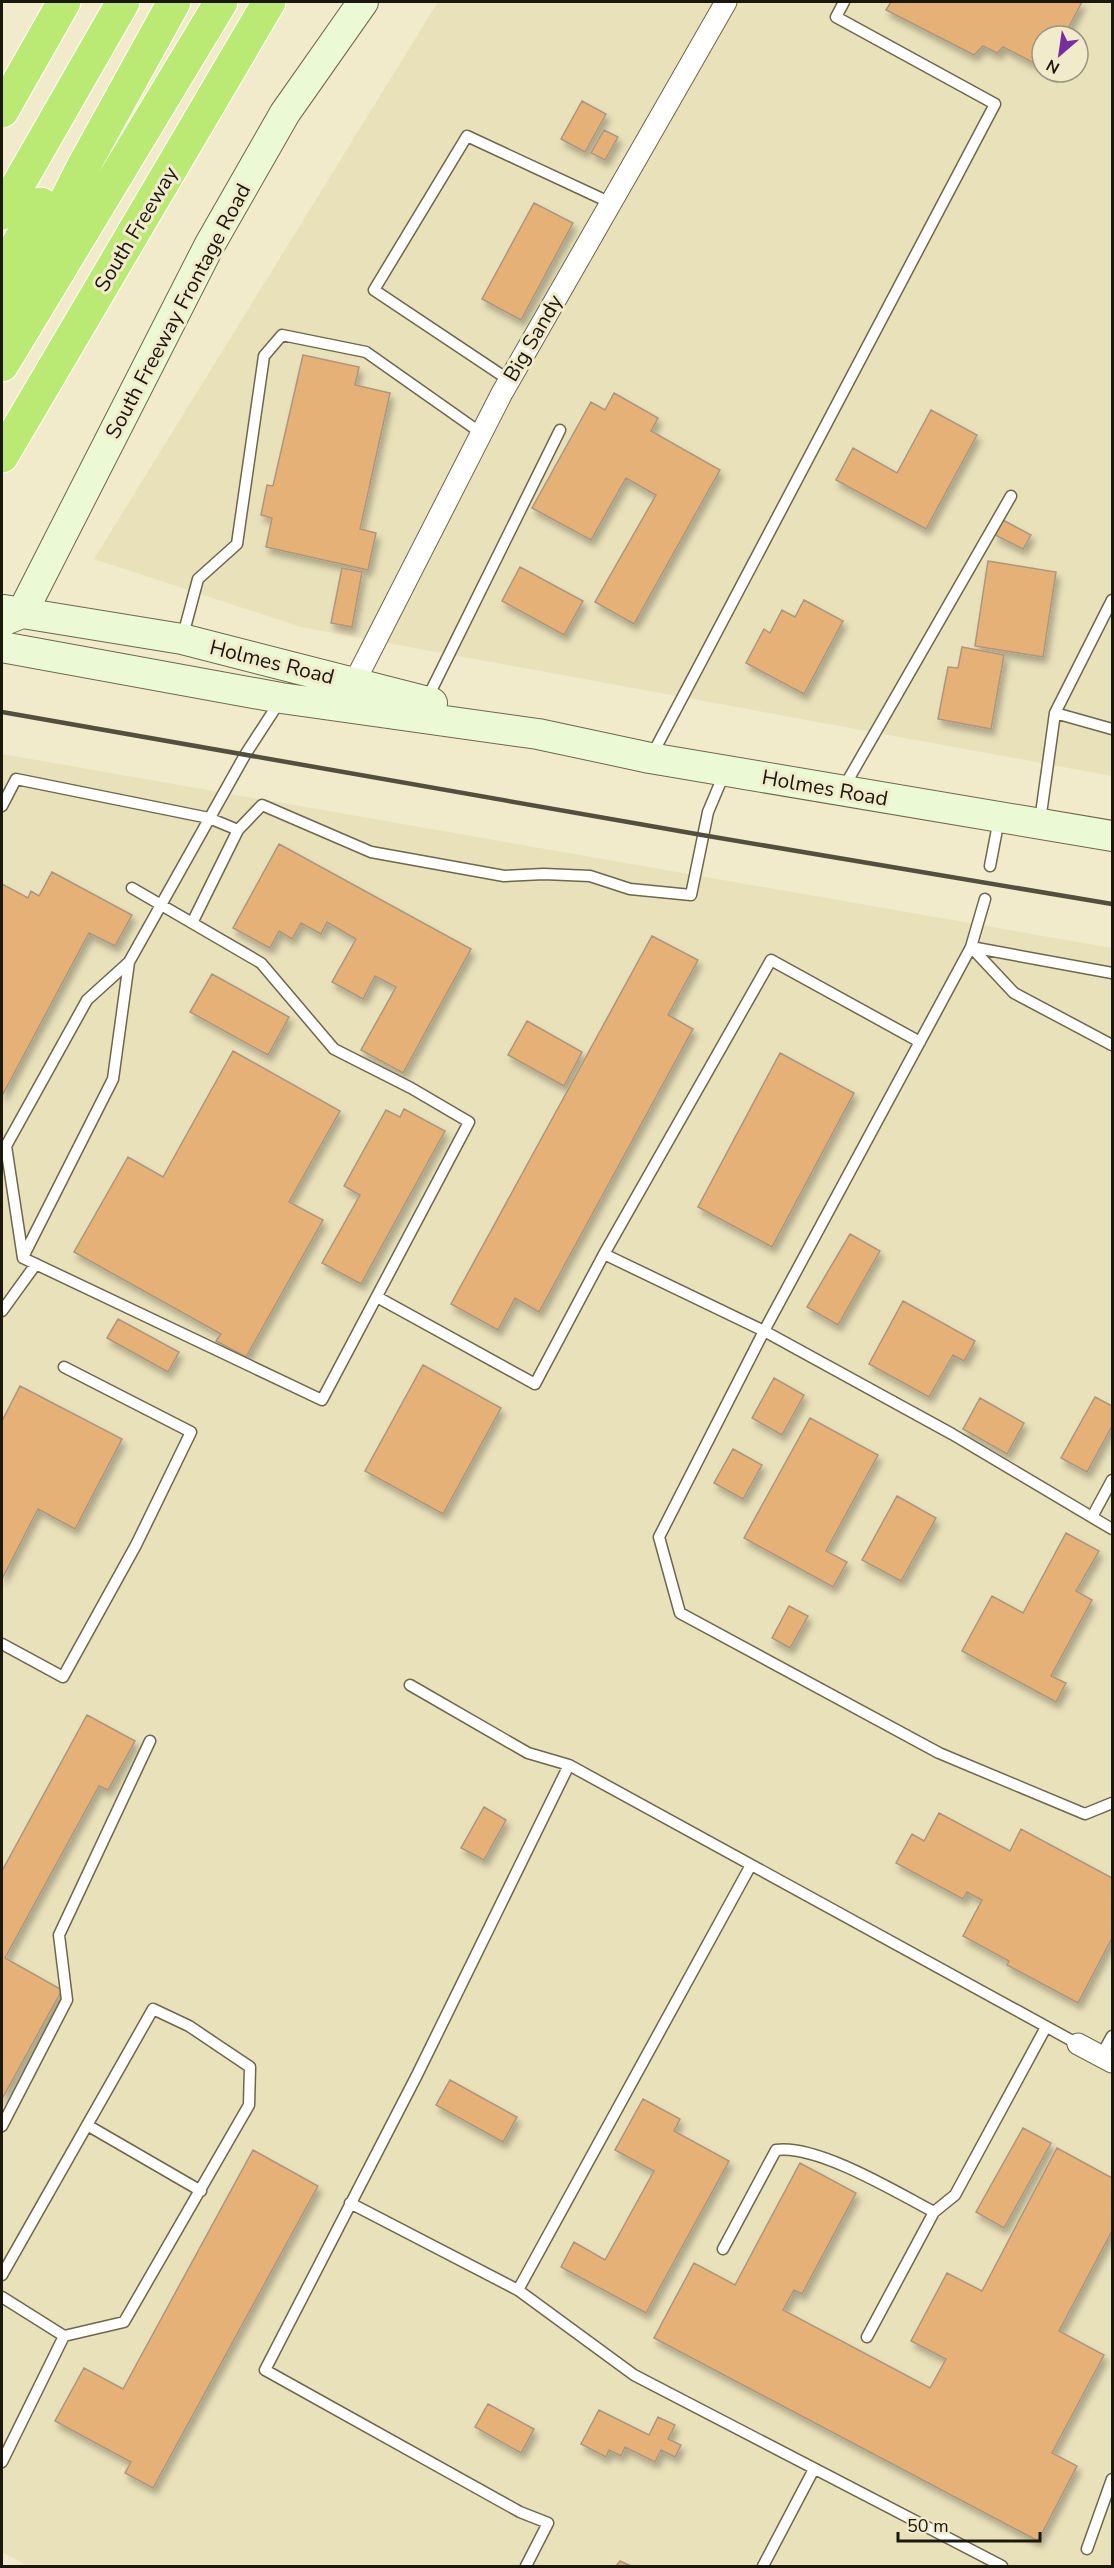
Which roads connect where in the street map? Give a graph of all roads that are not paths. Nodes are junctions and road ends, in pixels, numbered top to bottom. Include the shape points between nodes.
1 (64, 2) edge
2 (104, 2) edge
3 (123, 2) edge
4 (157, 2) edge
5 (174, 2) edge
6 (221, 2) edge
7 (269, 2) edge
8 (279, 2) edge
9 (363, 2) edge
10 (726, 2) edge
11 (844, 2) edge
12 (240, 52) junction
13 (2, 111) edge
14 (2, 172) edge
15 (611, 202) junction
16 (2, 213) edge
17 (2, 272) edge
18 (2, 328) edge
19 (2, 365) edge
20 (509, 380) junction
21 (560, 430) dead end
22 (482, 433) junction
23 (2, 456) edge
24 (1011, 496) dead end
25 (1113, 600) edge
26 (8, 615) edge
27 (182, 639) junction
28 (2, 647) edge
29 (354, 683) junction
30 (281, 698) junction
31 (426, 701) junction
32 (1055, 713) junction
33 (1113, 729) edge
34 (538, 734) junction
35 (650, 758) junction
36 (725, 771) junction
37 (842, 791) junction
38 (2, 806) edge
39 (209, 818) junction
40 (999, 818) junction
41 (1040, 825) junction
42 (238, 830) junction
43 (1113, 837) edge
44 (990, 866) dead end
45 (132, 888) dead end
46 (985, 899) dead end
47 (161, 905) junction
48 (192, 923) junction
49 (970, 947) junction
50 (129, 962) junction
51 (1113, 973) edge
52 (920, 1042) junction
53 (1113, 1045) edge
54 (604, 1254) junction
55 (23, 1258) junction
56 (36, 1264) junction
57 (377, 1297) junction
58 (2, 1311) edge
59 (764, 1331) junction
60 (64, 1367) dead end
61 (1113, 1480) edge
62 (1092, 1517) junction
63 (1113, 1529) edge
64 (2, 1644) edge
65 (410, 1685) dead end
66 (150, 1741) dead end
67 (569, 1765) junction
68 (1113, 1803) edge
69 (751, 1865) junction
70 (1046, 2027) junction
71 (1113, 2037) edge
72 (1078, 2044) joint
73 (1107, 2060) edge
74 (87, 2125) junction
75 (2, 2126) edge
76 (201, 2191) junction
77 (350, 2203) junction
78 (934, 2212) junction
79 (723, 2249) dead end
80 (2, 2275) edge
81 (518, 2290) junction
82 (2, 2297) edge
83 (64, 2336) junction
84 (867, 2337) dead end
85 (2, 2462) edge
86 (814, 2469) junction
87 (1113, 2479) edge
88 (1087, 2549) dead end
89 (526, 2566) edge
90 (763, 2566) edge
91 (1002, 2566) edge

1 - 13 highway
2 - 14 highway
3 - 16 highway
4 - 17 highway
5 - 18 highway via 83,167
6 - 19 highway
7 - 12 highway, South Freeway
8 - 12 highway
9 - 26 main road, South Freeway Frontage Road via 285,113
10 - 15 street, Big Sandy
11 - 35 lane via 837,17 995,105
12 - 23 highway, South Freeway
15 - 20 street, Big Sandy
15 - 20 lane via 467,136 374,290
20 - 22 street, Big Sandy
21 - 31 lane
22 - 27 lane via 366,352 282,335 264,356 237,544 198,579
22 - 29 street, Big Sandy
24 - 37 lane
25 - 32 lane
26 - 27 main road, Holmes Road
27 - 29 main road, Holmes Road
28 - 30 main road, Holmes Road
29 - 31 main road, Holmes Road
30 - 34 main road, Holmes Road
30 - 39 lane
31 - 34 main road, Holmes Road
32 - 33 lane
32 - 41 lane
34 - 35 main road, Holmes Road
35 - 36 main road, Holmes Road
36 - 37 main road, Holmes Road
36 - 42 lane via 708,812 691,895 630,889 590,876 504,876 371,852 262,806
37 - 40 main road, Holmes Road
38 - 39 lane via 16,779
39 - 42 lane
39 - 47 lane
40 - 41 main road, Holmes Road
40 - 44 lane
41 - 43 main road, Holmes Road
42 - 48 lane
45 - 47 lane
46 - 49 lane
47 - 48 lane
47 - 50 lane
48 - 57 lane via 261,963 334,1049 469,1122
49 - 51 lane
49 - 52 lane
49 - 53 lane via 1014,993
50 - 55 lane via 113,1079
50 - 55 lane via 87,1000 6,1146
52 - 54 lane via 771,960
52 - 59 lane
54 - 57 lane via 535,1384
54 - 59 lane
55 - 56 lane
56 - 57 lane via 322,1400
56 - 58 lane
59 - 62 lane via 952,1434
59 - 68 lane via 659,1537 680,1612 939,1753 1085,1814
60 - 64 lane via 191,1432 136,1545 63,1677
61 - 62 lane
62 - 63 lane
65 - 67 lane via 528,1753
66 - 75 lane via 59,1935 67,2000
67 - 69 lane
67 - 77 lane
69 - 70 lane
69 - 81 lane
70 - 72 lane
70 - 78 lane via 955,2195
71 - 73 lane
72 - 73 street
74 - 76 lane
74 - 76 lane via 153,2009 189,2026 250,2067 249,2105
74 - 80 lane
76 - 83 lane via 124,2322
77 - 81 lane
77 - 89 lane via 265,2370 520,2512 548,2523
78 - 79 lane via 829,2161 789,2148 776,2150
78 - 84 lane
81 - 86 lane via 634,2375
82 - 83 lane
83 - 85 lane
86 - 90 lane
86 - 91 lane
87 - 88 lane

